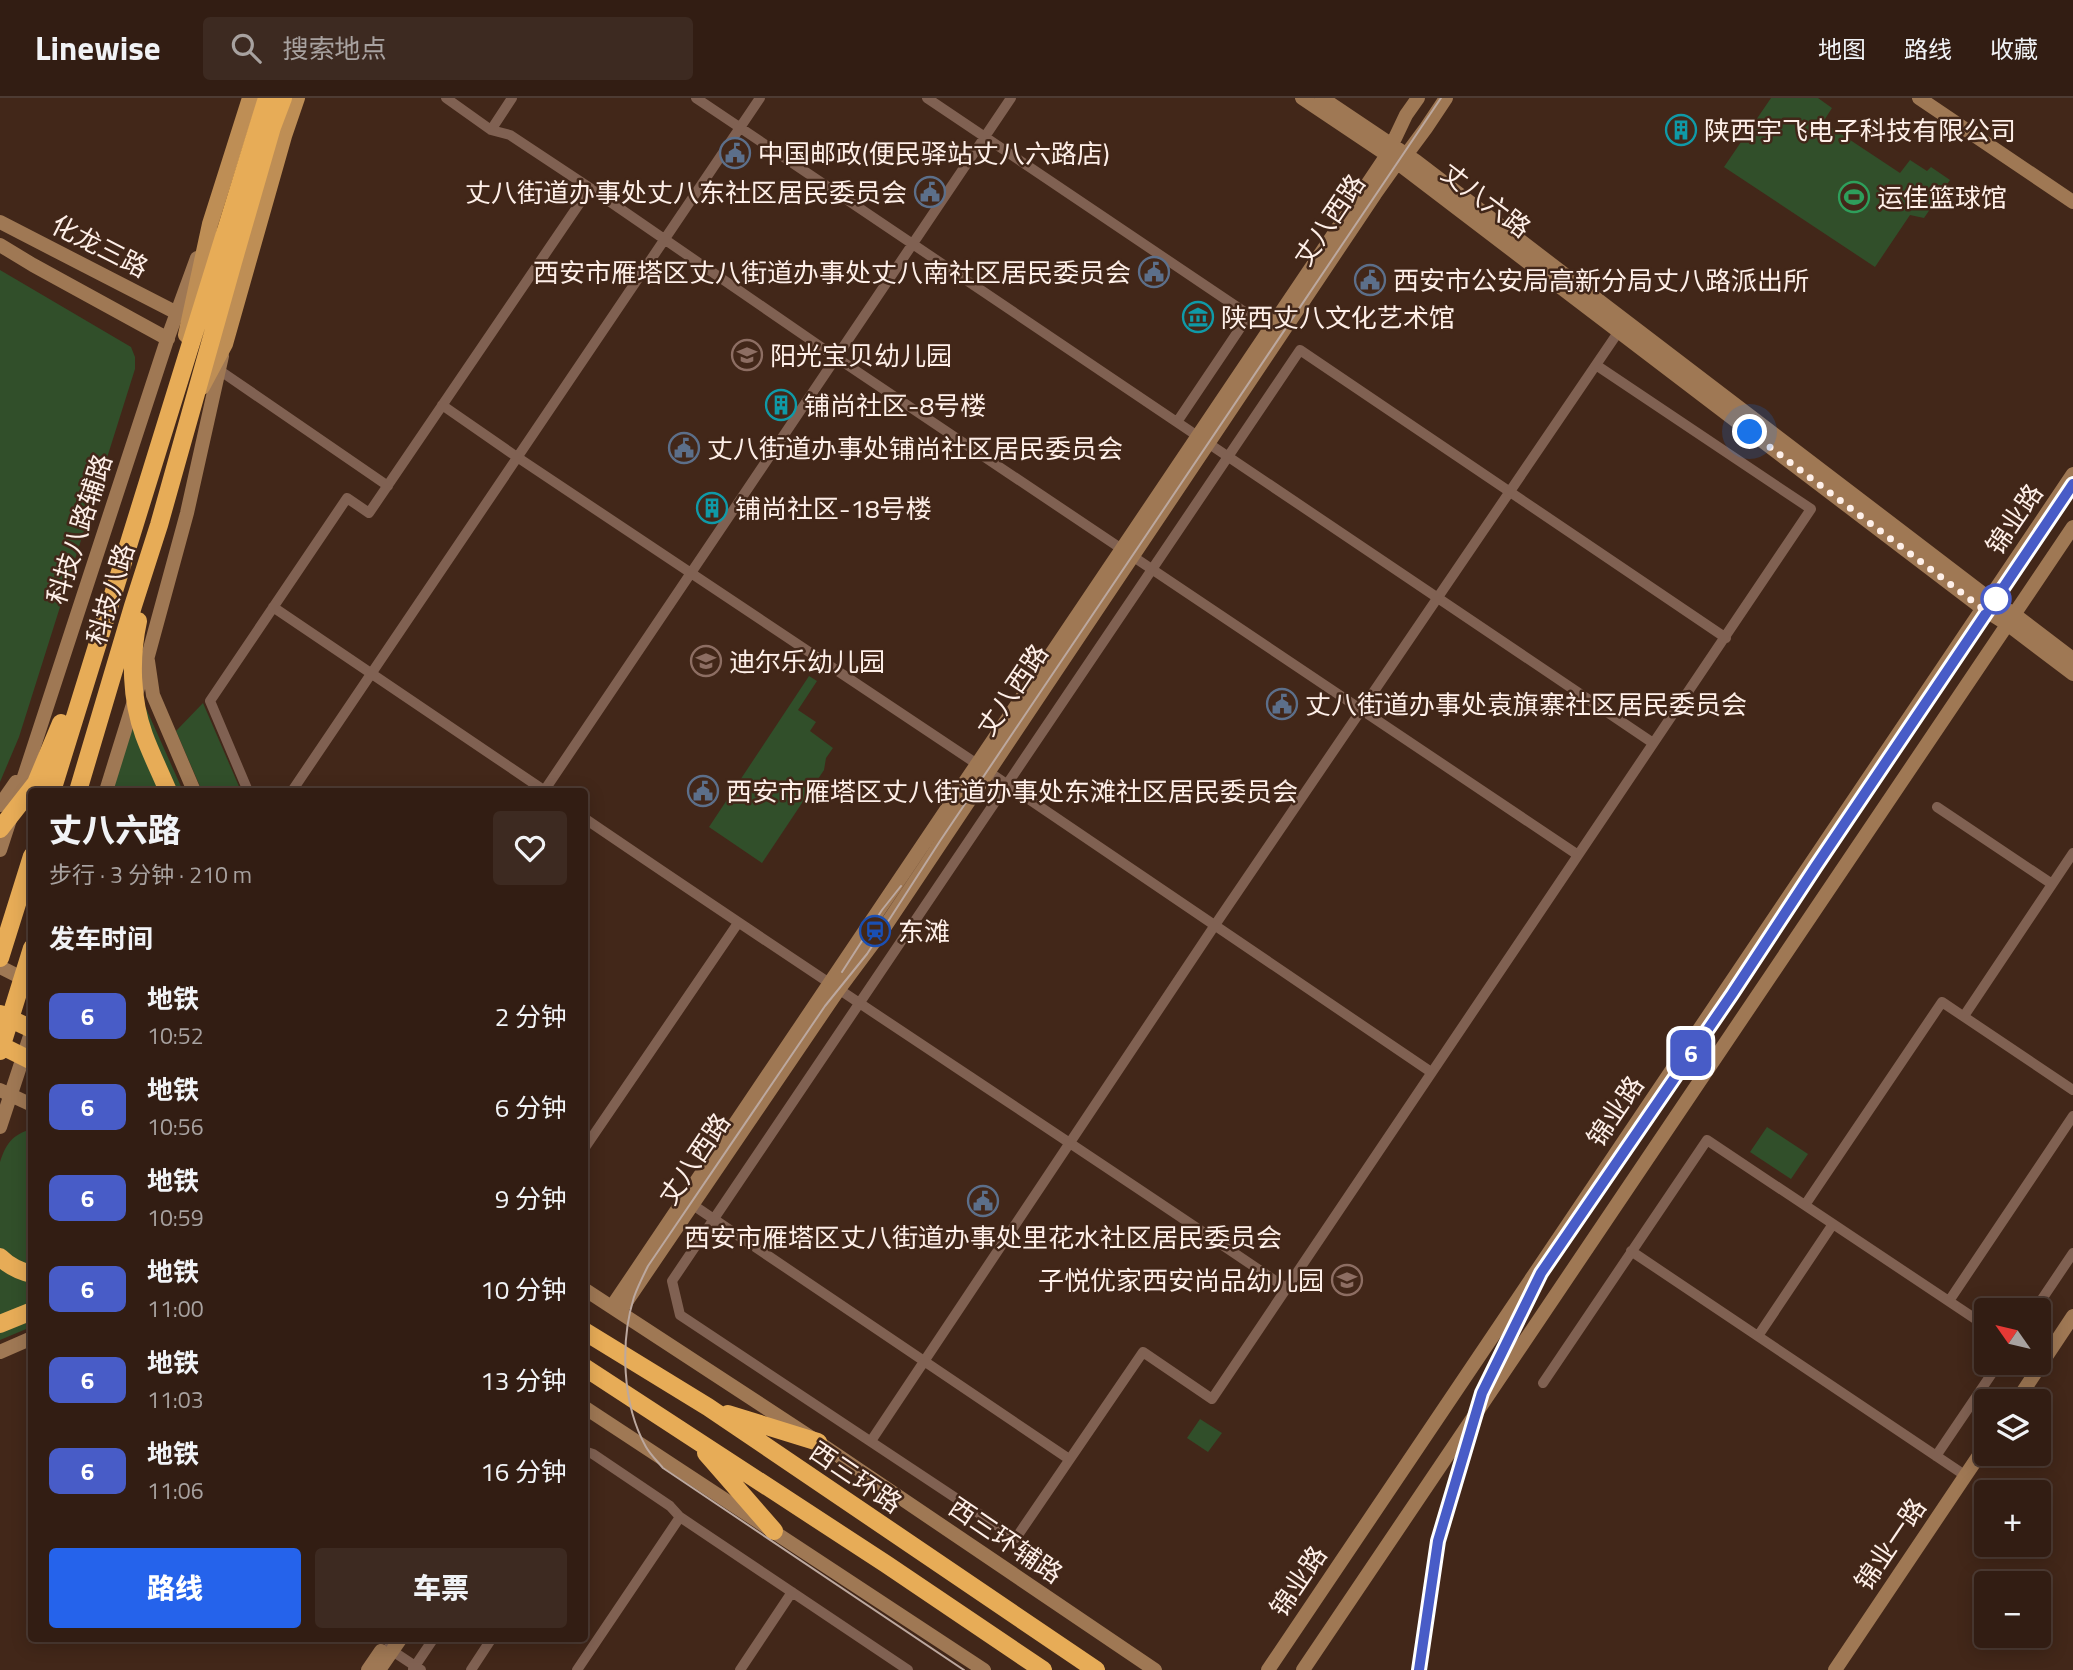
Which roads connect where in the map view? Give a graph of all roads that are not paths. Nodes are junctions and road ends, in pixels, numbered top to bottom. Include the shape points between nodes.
1 (250, 98) edge
2 (267, 98) edge
3 (283, 98) edge
4 (297, 98) edge
5 (446, 98) edge
6 (512, 98) edge
7 (696, 98) edge
8 (760, 98) edge
9 (927, 98) edge
10 (1011, 98) edge
11 (1302, 98) edge
12 (1322, 98) edge
13 (1418, 98) edge
14 (1446, 98) edge
15 (1919, 98) edge
16 (740, 127) junction
17 (491, 130) junction
18 (984, 137) junction
19 (1396, 155) junction
20 (590, 188) junction
21 (2073, 202) edge
22 (0, 222) edge
23 (210, 224) junction
24 (665, 238) junction
25 (0, 245) edge
26 (913, 246) junction
27 (177, 313) junction
28 (1619, 331) junction
29 (168, 339) junction
30 (225, 344) junction
31 (836, 358) junction
32 (1596, 365) junction
33 (219, 370) junction
34 (442, 405) junction
35 (190, 411) junction
36 (168, 418) junction
37 (1177, 422) junction
38 (1204, 440) junction
39 (517, 457) junction
40 (1228, 457) junction
41 (2073, 474) edge
42 (388, 486) junction
43 (1508, 491) junction
44 (2073, 527) edge
45 (1127, 552) junction
46 (1153, 570) junction
47 (690, 574) junction
48 (1437, 597) junction
49 (1986, 604) junction
50 (273, 607) junction
51 (136, 608) junction
52 (2011, 619) junction
53 (1726, 638) junction
54 (99, 640) junction
55 (148, 656) junction
56 (2073, 659) edge
57 (370, 673) junction
58 (2073, 674) edge
59 (1361, 710) junction
60 (1653, 743) junction
61 (982, 768) junction
62 (25, 769) junction
63 (1007, 786) junction
64 (32, 788) edge
65 (53, 788) edge
66 (79, 788) edge
67 (107, 788) edge
68 (167, 788) edge
69 (193, 788) edge
70 (246, 788) edge
71 (294, 788) edge
72 (541, 788) edge
73 (547, 788) edge
74 (28, 793) edge
75 (0, 805) edge
76 (1937, 807) dead end
77 (588, 821) edge
78 (0, 829) edge
79 (0, 850) edge
80 (2073, 853) edge
81 (1578, 855) junction
82 (28, 869) edge
83 (2052, 884) junction
84 (738, 923) junction
85 (1215, 925) junction
86 (0, 958) edge
87 (28, 961) edge
88 (0, 967) edge
89 (28, 981) edge
90 (835, 986) junction
91 (860, 1003) junction
92 (0, 1012) edge
93 (1964, 1016) junction
94 (28, 1018) edge
95 (28, 1028) edge
96 (28, 1040) edge
97 (0, 1045) edge
98 (0, 1051) edge
99 (28, 1059) edge
100 (1431, 1072) junction
101 (2073, 1090) edge
102 (6, 1092) edge
103 (28, 1103) edge
104 (2073, 1116) edge
105 (0, 1127) edge
106 (588, 1135) edge
107 (1070, 1142) junction
108 (693, 1205) junction
109 (1805, 1205) junction
110 (714, 1220) junction
111 (1833, 1224) junction
112 (1632, 1251) junction
113 (2073, 1253) edge
114 (0, 1257) edge
115 (28, 1273) edge
116 (1286, 1289) junction
117 (588, 1292) edge
118 (2043, 1298) edge
119 (1949, 1301) junction
120 (616, 1309) junction
121 (28, 1313) edge
122 (2073, 1316) edge
123 (1974, 1318) edge
124 (0, 1324) edge
125 (2073, 1332) edge
126 (588, 1333) edge
127 (1758, 1336) junction
128 (28, 1340) edge
129 (0, 1352) edge
130 (925, 1361) junction
131 (588, 1370) edge
132 (1990, 1376) edge
133 (1543, 1383) dead end
134 (2025, 1389) edge
135 (2035, 1389) edge
136 (708, 1408) junction
137 (588, 1410) edge
138 (690, 1434) junction
139 (871, 1441) junction
140 (818, 1442) junction
141 (588, 1456) edge
142 (1936, 1456) junction
143 (1069, 1459) junction
144 (1974, 1464) edge
145 (1983, 1466) edge
146 (1966, 1476) junction
147 (680, 1517) junction
148 (774, 1531) junction
149 (792, 1592) junction
150 (432, 1642) edge
151 (489, 1642) edge
152 (389, 1645) edge
153 (416, 1669) edge
154 (368, 1670) edge
155 (380, 1670) edge
156 (471, 1670) edge
157 (577, 1670) edge
158 (740, 1670) edge
159 (908, 1670) edge
160 (984, 1670) edge
161 (1043, 1670) edge
162 (1096, 1670) edge
163 (1155, 1670) edge
164 (1268, 1670) edge
165 (1303, 1670) edge
166 (1835, 1670) edge
167 (1845, 1670) edge

1 - 23 main road, 科技八路
2 - 36 highway, 科技八路
3 - 35 highway, 科技八路
4 - 30 main road, 科技八路
5 - 17 street
6 - 17 street
7 - 16 street
8 - 16 street
9 - 18 street
10 - 18 street
11 - 19 main road, 丈八六路
12 - 19 main road, 丈八六路
13 - 19 main road, 丈八西路 via 1406,115
14 - 19 main road, 丈八西路
15 - 21 main road
16 - 24 street
16 - 26 street
17 - 20 street via 510,135
18 - 26 street
18 - 37 street via 1249,315
19 - 28 main road, 丈八六路
19 - 38 main road, 丈八西路
19 - 49 main road, 丈八六路
20 - 24 street
20 - 34 street
22 - 27 main road, 化龙三路
23 - 27 main road, 科技八路辅路
23 - 36 main road, 科技八路
24 - 31 street
24 - 39 street
25 - 29 main road, 化龙三路
26 - 31 street
26 - 37 street
27 - 29 main road, 科技八路辅路
28 - 32 street
28 - 49 main road, 丈八六路
29 - 62 main road, 科技八路辅路
30 - 33 main road
30 - 35 main road, 科技八路
31 - 45 street
31 - 47 street
32 - 43 street
32 - 53 street via 1811,509
33 - 42 street
33 - 55 main road
34 - 39 street
34 - 42 street
35 - 51 highway, 科技八路
36 - 54 highway, 科技八路
37 - 38 street
38 - 40 street
38 - 45 main road, 丈八西路
39 - 47 street
39 - 57 street
40 - 43 street via 1300,350
40 - 46 street
40 - 48 street
41 - 49 main road, 锦业路
42 - 50 street via 369,513 347,498
43 - 48 street
43 - 53 street
44 - 52 main road, 锦业路
45 - 46 street
45 - 61 main road, 丈八西路
46 - 59 street
46 - 63 street
47 - 61 street
47 - 73 street
48 - 59 street
48 - 60 street
49 - 52 main road, 丈八六路
49 - 164 main road, 锦业路
50 - 57 street
50 - 70 street via 209,701
51 - 66 highway, 科技八路
51 - 68 highway via 136,706
52 - 56 main road, 丈八六路
52 - 58 main road, 丈八六路
52 - 165 main road, 锦业路
53 - 60 street
54 - 64 highway via 76,682
54 - 65 highway, 科技八路
55 - 67 main road
55 - 69 main road via 153,695
57 - 71 street
57 - 72 street
59 - 81 street
59 - 85 street
60 - 81 street
61 - 63 street
61 - 90 main road, 丈八西路 via 880,934
62 - 75 main road
62 - 79 main road, 科技八路辅路
63 - 85 street
63 - 91 street
74 - 78 highway
76 - 83 street
77 - 84 street
80 - 83 street
81 - 100 street
82 - 86 highway
83 - 93 street
84 - 90 street
84 - 106 street
85 - 100 street
85 - 107 street
87 - 98 highway
88 - 89 main road
90 - 91 street
90 - 108 main road, 丈八西路
90 - 120 main road, 丈八西路
91 - 107 street
91 - 110 street
92 - 94 highway
92 - 95 highway
93 - 101 street
93 - 109 street via 1942,1002
96 - 102 main road
97 - 99 highway
100 - 116 street
102 - 103 main road
102 - 105 main road
104 - 119 street
107 - 116 street
107 - 130 street
108 - 110 street
108 - 120 main road, 丈八西路
109 - 111 street
109 - 112 street via 1707,1140
110 - 130 street
110 - 139 street via 672,1281 680,1315
111 - 119 street
111 - 127 street
112 - 127 street
112 - 133 street
113 - 118 street
114 - 115 highway
116 - 143 street via 1212,1399 1143,1352
117 - 120 main road, 西三环辅路
119 - 123 street
120 - 140 main road, 西三环辅路
121 - 124 highway
122 - 134 main road
125 - 135 main road
126 - 136 highway, 西三环路
127 - 142 street
128 - 129 main road
130 - 139 street
130 - 143 street
131 - 138 highway
132 - 142 street
136 - 140 highway
136 - 162 highway, 西三环路
137 - 148 main road
138 - 148 highway
138 - 161 highway
139 - 143 street via 1016,1538
140 - 163 main road, 西三环辅路
141 - 147 street via 670,1506
142 - 146 street
144 - 146 main road, 锦业一路
145 - 167 main road, 锦业一路
146 - 166 main road, 锦业一路
147 - 149 street
147 - 157 street
148 - 160 main road
149 - 158 street
149 - 159 street
150 - 153 street
151 - 156 street
152 - 153 street
152 - 154 main road
152 - 155 main road

